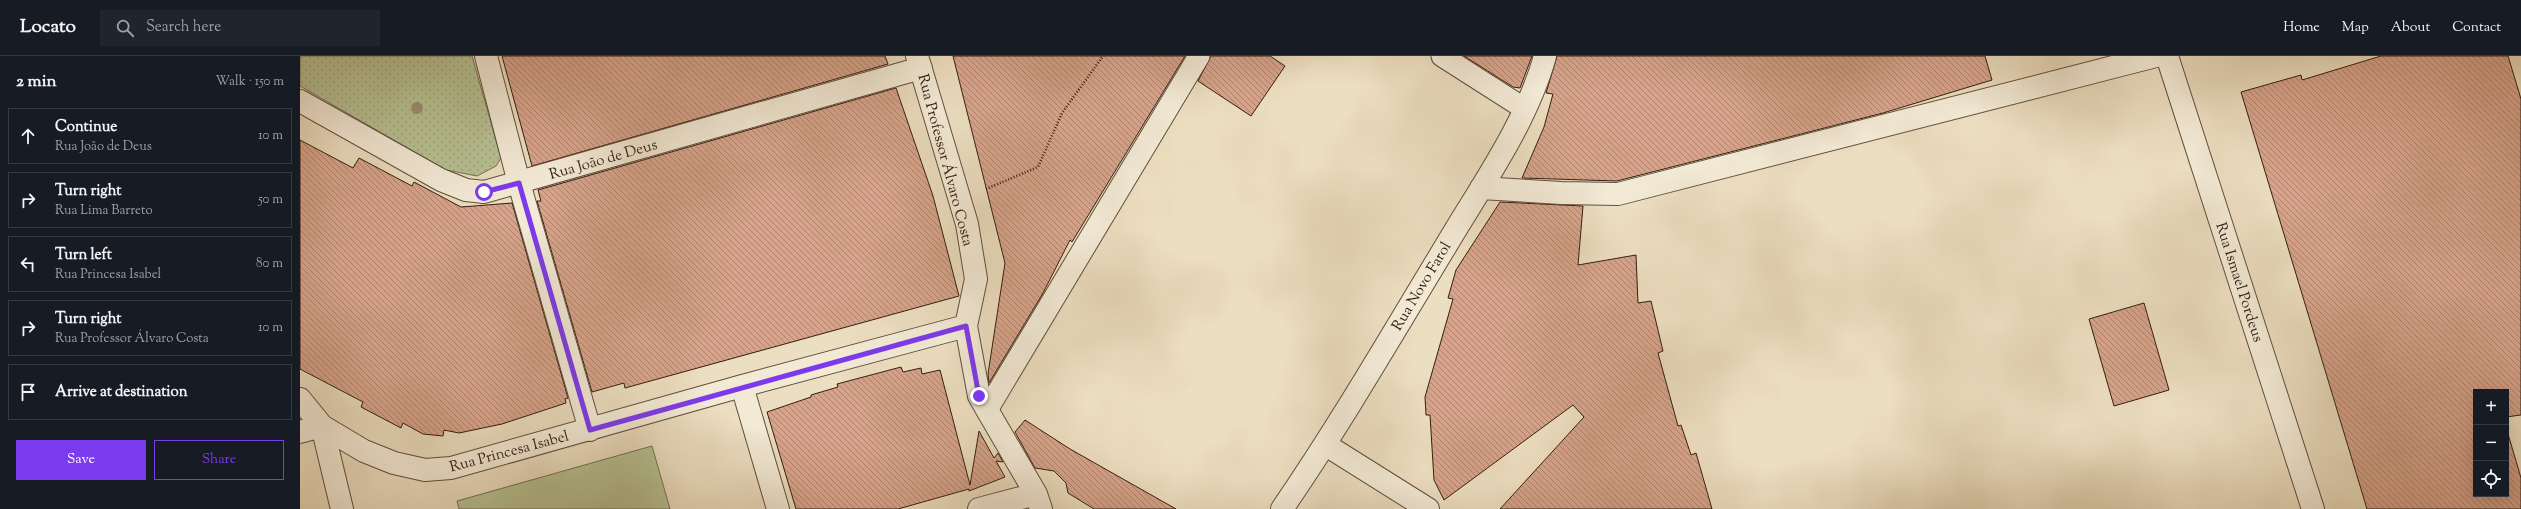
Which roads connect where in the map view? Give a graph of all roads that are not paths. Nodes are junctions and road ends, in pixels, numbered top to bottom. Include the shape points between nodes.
1 (486, 56) edge
2 (1199, 56) edge
3 (1442, 56) edge
4 (1545, 56) edge
5 (2156, 56) edge
6 (2167, 56) edge
7 (919, 62) edge
8 (300, 101) edge
9 (1525, 109) junction
10 (519, 183) junction
11 (1481, 188) junction
12 (966, 326) junction
13 (742, 386) junction
14 (300, 399) edge
15 (987, 410) junction
16 (322, 426) junction
17 (590, 430) junction
18 (300, 432) edge
19 (1326, 445) junction
20 (1038, 501) edge
21 (342, 509) edge
22 (778, 509) edge
23 (979, 509) edge
24 (1282, 509) edge
25 (1428, 509) edge
26 (2313, 509) edge

1 - 10 street
2 - 15 lane
3 - 9 lane
4 - 9 street, Rua Novo Farol
5 - 11 street via 1618,194
6 - 26 street, Rua Ismael Pordeus
7 - 10 street, Rua João de Deus
7 - 12 street, Rua Professor Álvaro Costa via 967,224 976,279
8 - 10 street, Rua João de Deus via 440,180 484,192
9 - 11 street, Rua Novo Farol
10 - 17 street
11 - 19 street, Rua Novo Farol
12 - 13 street, Rua Princesa Isabel
12 - 15 street, Rua Professor Álvaro Costa via 979,396
13 - 17 street, Rua Princesa Isabel
13 - 22 street
14 - 16 street, Rua Princesa Isabel
15 - 20 street, Rua Professor Álvaro Costa
16 - 17 street, Rua Princesa Isabel via 364,451 394,463 425,470 451,468
16 - 18 street
16 - 21 street
19 - 24 street, Rua Novo Farol
19 - 25 street
20 - 23 street

